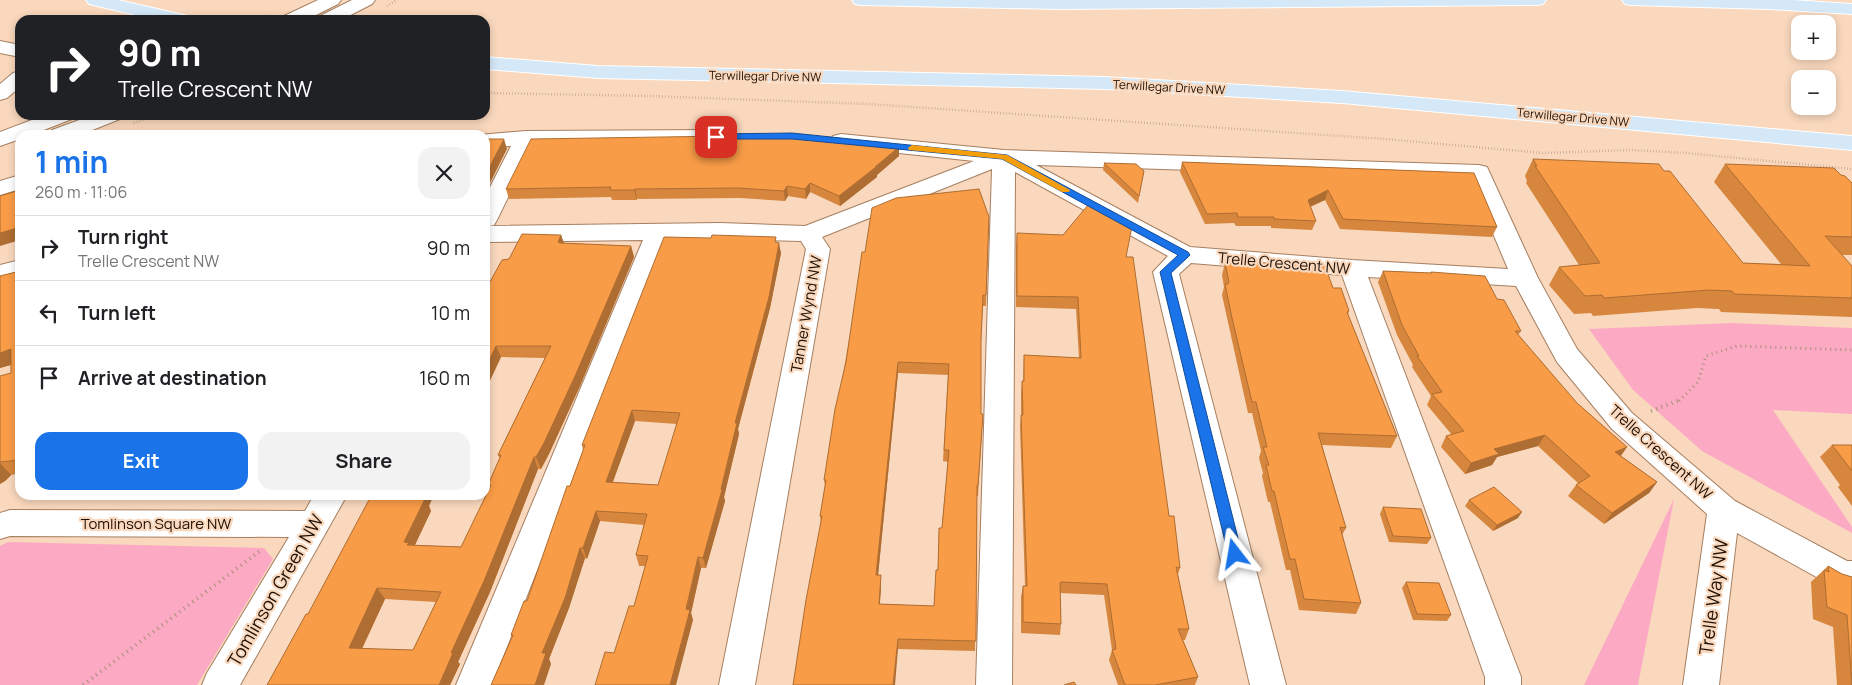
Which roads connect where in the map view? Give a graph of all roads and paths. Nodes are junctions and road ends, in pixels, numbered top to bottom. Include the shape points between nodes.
1 (94, 0) edge
2 (332, 0) edge
3 (366, 0) edge
4 (861, 0) edge
5 (1537, 0) edge
6 (1631, 0) edge
7 (1852, 9) edge
8 (159, 15) edge
9 (301, 15) edge
10 (337, 15) edge
11 (0, 47) edge
12 (15, 50) edge
13 (490, 63) edge
14 (15, 81) edge
15 (490, 93) edge
16 (0, 94) edge
17 (51, 120) edge
18 (100, 120) edge
19 (24, 130) edge
20 (73, 130) edge
21 (15, 133) edge
22 (733, 137) edge
23 (526, 138) junction
24 (0, 139) edge
25 (821, 139) edge
26 (490, 140) edge
27 (1852, 143) edge
28 (15, 152) edge
29 (1004, 157) junction
30 (0, 158) edge
31 (1852, 169) edge
32 (15, 184) edge
33 (0, 188) edge
34 (490, 210) edge
35 (658, 232) junction
36 (490, 234) edge
37 (808, 234) junction
38 (1185, 255) junction
39 (1352, 268) junction
40 (15, 270) edge
41 (0, 274) edge
42 (1525, 278) junction
43 (1852, 350) edge
44 (1622, 421) junction
45 (328, 500) edge
46 (1724, 510) junction
47 (313, 524) junction
48 (0, 526) edge
49 (264, 548) dead end
50 (1852, 576) edge
51 (1706, 683) edge
52 (83, 685) edge
53 (220, 685) edge
54 (474, 685) edge
55 (737, 685) edge
56 (994, 685) edge
57 (1268, 685) edge
58 (1503, 685) edge

1 - 8 main road
2 - 9 street
3 - 10 street
4 - 5 main road via 1060,4
6 - 7 main road
11 - 12 street
13 - 27 main road, Terwillegar Drive NW via 598,72 1105,83 1342,97
14 - 16 street
15 - 31 path via 868,104 1385,139 1543,153 1686,152
17 - 19 street
18 - 20 street
21 - 24 street
22 - 23 street
23 - 26 street
23 - 34 street
25 - 29 street
28 - 30 street
29 - 37 street
29 - 38 street
29 - 42 street via 1479,172
29 - 56 street
32 - 33 street
35 - 36 street, Tanner Wynd NW
35 - 37 street, Tanner Wynd NW
35 - 54 street
37 - 55 street, Tanner Wynd NW via 818,249
38 - 39 street, Trelle Crescent NW
38 - 57 street via 1166,272
39 - 42 street, Trelle Crescent NW
39 - 58 street
40 - 41 street
42 - 44 street, Trelle Crescent NW via 1567,355
43 - 44 path via 1737,346 1706,356 1698,382 1678,402
44 - 46 street, Trelle Crescent NW
45 - 47 street, Tomlinson Green NW
46 - 50 street, Trelle Crescent NW via 1841,574
46 - 51 street, Trelle Way NW
47 - 48 street, Tomlinson Square NW via 10,523
47 - 53 street, Tomlinson Green NW
49 - 52 path

